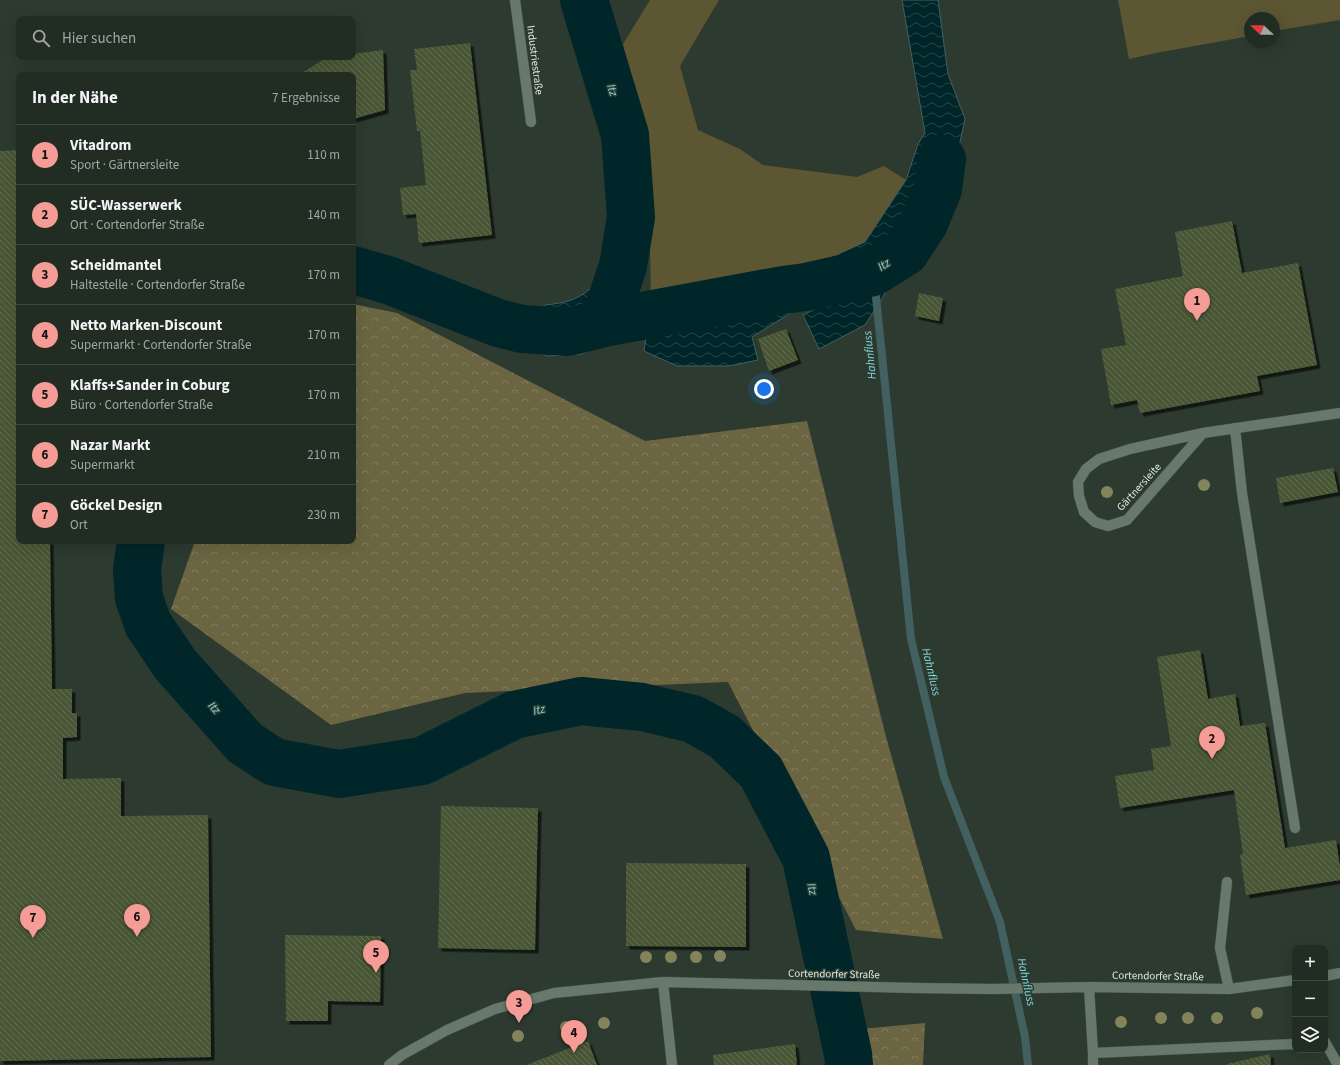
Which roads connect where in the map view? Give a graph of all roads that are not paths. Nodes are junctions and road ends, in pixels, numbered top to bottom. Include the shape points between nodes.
1 (515, 0) edge
2 (531, 122) dead end
3 (1340, 413) edge
4 (1235, 428) junction
5 (1203, 434) junction
6 (1295, 828) dead end
7 (1227, 882) dead end
8 (1340, 973) edge
9 (1328, 975) edge
10 (1292, 980) edge
11 (663, 982) junction
12 (1089, 987) junction
13 (1229, 989) junction
14 (1292, 1044) edge
15 (1328, 1047) edge
16 (1093, 1053) junction
17 (389, 1065) edge
18 (672, 1065) edge
19 (1093, 1065) edge
20 (1338, 1065) edge

1 - 2 street, Industriestraße
3 - 4 street, Gärtnersleite
4 - 5 street, Gärtnersleite
4 - 6 street via 1242,493
5 - 5 street, Gärtnersleite via 1130,449 1099,459 1086,469 1078,482 1084,512 1095,522 1108,526 1127,520
7 - 13 street via 1220,948
8 - 9 street
10 - 13 street, Cortendorfer Straße
11 - 12 street, Cortendorfer Straße via 992,989
11 - 17 street, Cortendorfer Straße via 554,992 495,1009 447,1030
11 - 18 street
12 - 13 street, Cortendorfer Straße
12 - 16 street
14 - 16 street
15 - 20 street
16 - 19 street

